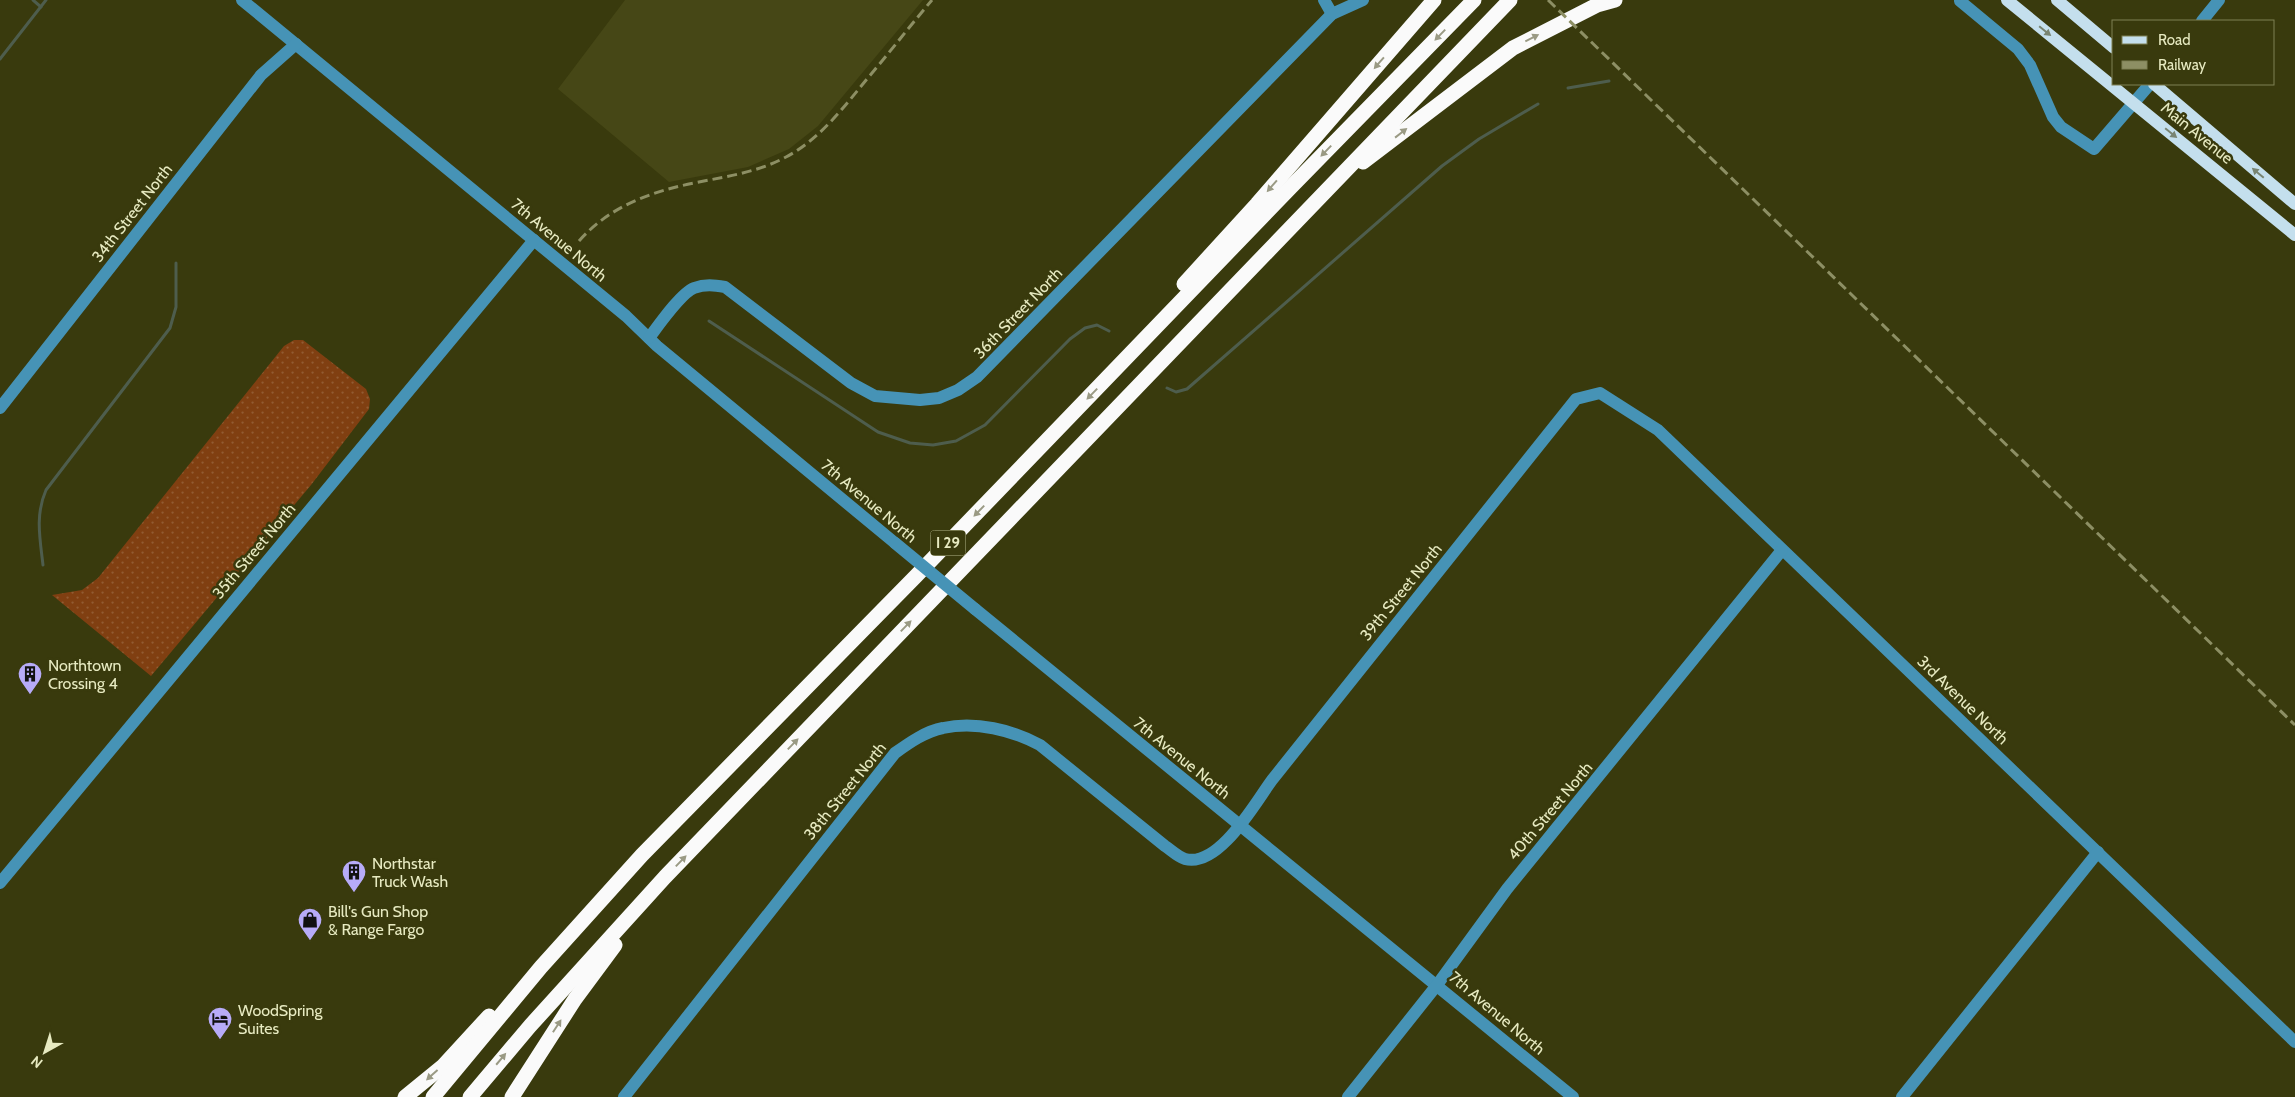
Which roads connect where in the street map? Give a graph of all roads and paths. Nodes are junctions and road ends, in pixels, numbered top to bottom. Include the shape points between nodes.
1 (242, 0) edge
2 (1324, 0) edge
3 (1363, 0) edge
4 (1434, 0) edge
5 (1474, 0) edge
6 (1510, 0) edge
7 (1615, 0) edge
8 (2008, 0) edge
9 (2057, 0) edge
10 (2220, 0) edge
11 (1960, 2) dead end
12 (1332, 14) junction
13 (2203, 20) edge
14 (296, 44) junction
15 (2112, 46) edge
16 (2112, 85) edge
17 (2112, 85) edge
18 (2151, 85) edge
19 (2153, 85) edge
20 (2133, 102) junction
21 (1320, 195) junction
22 (2295, 204) edge
23 (2295, 235) edge
24 (534, 240) junction
25 (649, 338) junction
26 (1106, 379) junction
27 (1600, 393) joint
28 (0, 408) edge
29 (1782, 550) junction
30 (1239, 826) junction
31 (2098, 852) junction
32 (666, 877) junction
33 (0, 883) edge
34 (541, 966) junction
35 (1437, 985) junction
36 (2295, 1042) edge
37 (405, 1097) edge
38 (434, 1097) edge
39 (470, 1097) edge
40 (512, 1097) edge
41 (624, 1097) edge
42 (1348, 1097) edge
43 (1573, 1097) edge
44 (1902, 1097) edge

1 - 14 street, 7th Avenue North
2 - 12 street
3 - 12 street, 36th Street North
4 -> 26 highway via 1169,300
5 -> 26 highway, I 29
6 - 21 highway, I 29
21 -> 7 highway via 1512,48 1598,5
8 -> 16 main road, Main Avenue
9 - 15 main road
10 - 13 street
11 - 20 street via 2018,49 2030,65 2052,117 2094,149
12 - 25 street, 36th Street North via 977,377 958,390 939,398 920,400 875,396 851,383 725,287 708,285 691,289
14 - 24 street, 7th Avenue North
14 - 28 street, 34th Street North via 261,75
17 -> 20 main road, Main Avenue
18 - 20 street
22 -> 19 main road, Main Avenue
20 -> 23 main road, Main Avenue
32 -> 21 highway, I 29
24 - 25 street, 7th Avenue North
24 - 33 street, 35th Street North
25 - 30 street, 7th Avenue North, bridge
26 -> 34 highway, I 29 via 642,855
27 - 29 street, 3rd Avenue North via 1658,430
27 - 30 street, 39th Street North via 1576,399 1272,780
29 - 31 street, 3rd Avenue North
29 - 35 street, 40th Street North via 1507,889
30 - 35 street, 7th Avenue North
30 - 41 street, 38th Street North via 1217,850 1199,858 1185,859 1040,745 1023,736 969,726 942,728 912,741 895,753
31 - 36 street, 3rd Avenue North
31 - 44 street
39 -> 32 highway, I 29
40 -> 32 highway via 575,999
34 -> 37 highway via 443,1066
34 - 38 highway, I 29
35 - 42 street, 40th Street North
35 - 43 street, 7th Avenue North

